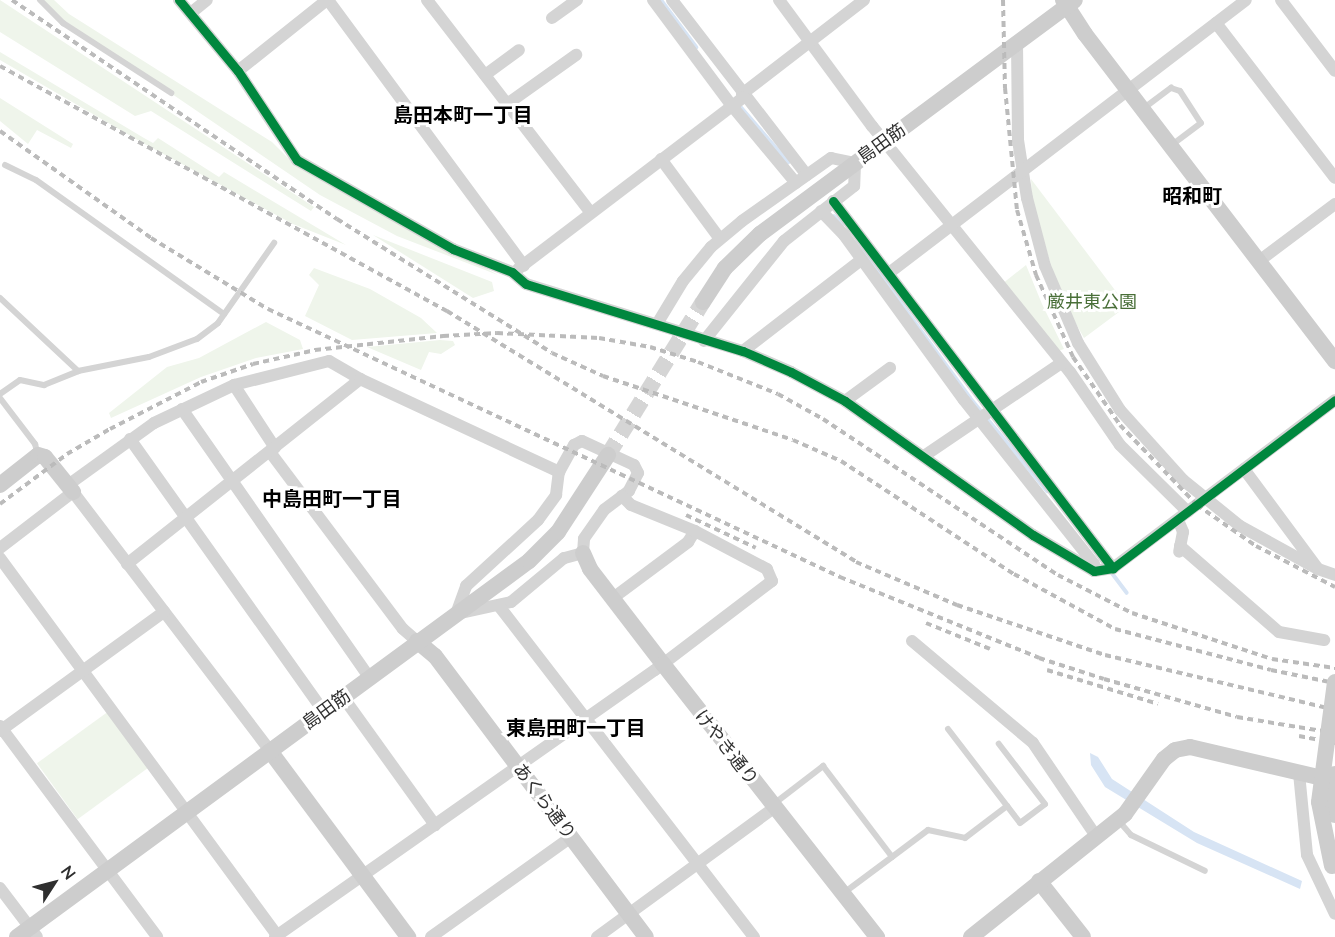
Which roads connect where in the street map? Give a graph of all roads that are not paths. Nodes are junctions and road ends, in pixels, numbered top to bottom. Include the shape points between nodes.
1 (40, 0) edge
2 (179, 0) edge
3 (207, 0) edge
4 (327, 0) edge
5 (427, 0) edge
6 (577, 0) edge
7 (653, 0) edge
8 (672, 0) edge
9 (779, 0) edge
10 (864, 0) edge
11 (1246, 0) edge
12 (1298, 0) edge
13 (1068, 2) edge
14 (1284, 4) edge
15 (192, 12) junction
16 (552, 18) dead end
17 (1216, 23) junction
18 (811, 42) junction
19 (1017, 42) junction
20 (519, 50) dead end
21 (576, 55) dead end
22 (238, 71) junction
23 (1335, 71) edge
24 (485, 75) junction
25 (1128, 88) junction
26 (171, 93) dead end
27 (738, 100) junction
28 (507, 104) junction
29 (1143, 108) junction
30 (885, 141) junction
31 (1172, 146) junction
32 (661, 159) junction
33 (855, 163) junction
34 (5, 165) dead end
35 (1023, 171) junction
36 (807, 176) junction
37 (1335, 178) edge
38 (796, 183) junction
39 (833, 201) junction
40 (1335, 204) edge
41 (820, 211) junction
42 (590, 212) junction
43 (952, 225) junction
44 (720, 239) junction
45 (274, 243) dead end
46 (861, 260) junction
47 (1259, 261) junction
48 (524, 266) junction
49 (512, 272) junction
50 (889, 273) junction
51 (0, 298) edge
52 (704, 302) tunnel mouth
53 (224, 315) junction
54 (657, 324) junction
55 (704, 341) junction
56 (743, 351) junction
57 (1335, 361) edge
58 (1060, 364) junction
59 (890, 368) dead end
60 (78, 371) junction
61 (360, 379) junction
62 (234, 385) junction
63 (0, 396) edge
64 (1335, 400) edge
65 (845, 401) junction
66 (182, 409) junction
67 (984, 412) junction
68 (130, 440) junction
69 (273, 450) junction
70 (38, 455) junction
71 (608, 455) tunnel mouth
72 (924, 456) junction
73 (1244, 469) junction
74 (559, 472) junction
75 (233, 481) junction
76 (0, 484) edge
77 (70, 489) junction
78 (622, 496) junction
79 (1205, 498) junction
80 (1183, 516) junction
81 (186, 519) junction
82 (695, 531) junction
83 (0, 548) edge
84 (583, 553) junction
85 (0, 558) edge
86 (127, 564) junction
87 (1318, 569) junction
88 (1105, 570) junction
89 (1335, 575) edge
90 (613, 598) junction
91 (500, 606) junction
92 (164, 612) junction
93 (456, 614) junction
94 (1324, 640) dead end
95 (417, 641) junction
96 (912, 641) dead end
97 (663, 664) junction
98 (83, 671) junction
99 (369, 677) junction
100 (1335, 682) edge
101 (343, 696) junction
102 (323, 711) junction
103 (584, 720) junction
104 (1, 729) edge
105 (948, 729) dead end
106 (999, 744) dead end
107 (270, 751) junction
108 (519, 767) junction
109 (1299, 773) junction
110 (1335, 774) edge
111 (1335, 781) edge
112 (773, 806) junction
113 (1007, 806) junction
114 (188, 813) junction
115 (1335, 815) edge
116 (1118, 819) junction
117 (435, 825) junction
118 (1096, 836) junction
119 (571, 837) junction
120 (892, 857) junction
121 (697, 865) junction
122 (1334, 869) edge
123 (108, 871) junction
124 (1205, 871) dead end
125 (362, 875) junction
126 (1039, 882) junction
127 (0, 888) edge
128 (843, 894) junction
129 (629, 914) junction
130 (1335, 914) edge
131 (28, 934) edge
132 (157, 937) edge
133 (277, 937) edge
134 (408, 937) edge
135 (431, 937) edge
136 (597, 937) edge
137 (646, 937) edge
138 (754, 937) edge
139 (877, 937) edge
140 (971, 937) edge
141 (1083, 937) edge

1 - 26 lane via 63,23
2 - 15 street
3 - 15 street
4 - 22 street
4 - 48 street
5 - 24 street
6 - 16 street
7 - 27 street
8 - 27 street
9 - 18 street
10 - 18 street
11 - 17 street
12 - 14 street
13 - 19 street, 島田筋
13 - 25 street
14 - 23 street
15 - 22 street
17 - 25 street
17 - 37 street
18 - 27 street
18 - 30 street
19 - 30 street, 島田筋
19 - 35 street via 1018,140
20 - 24 street
21 - 28 street
22 - 49 street via 297,160 453,249
24 - 28 street
25 - 29 street
25 - 35 street
27 - 32 street
27 - 36 street
27 - 38 street
28 - 42 street
29 - 31 street
29 - 31 lane via 1172,88 1180,92 1201,123
30 - 33 street, 島田筋
30 - 43 street
31 - 47 street
32 - 42 street
32 - 44 street
33 - 36 street via 831,158
33 - 39 street via 854,186
33 - 52 street, 島田筋 via 760,234 725,268
34 - 53 lane via 36,180
35 - 43 street
35 - 79 street via 1045,266 1078,343 1099,380 1148,445
36 - 38 street
38 - 44 street
39 - 41 street
39 - 50 street
40 - 47 street
41 - 46 street
41 - 55 street via 759,268 745,293
42 - 48 street
43 - 50 street
43 - 58 street
44 - 54 street via 683,281
45 - 53 lane
46 - 56 street
46 - 67 street
47 - 57 street
48 - 49 street
49 - 54 street via 526,284
50 - 67 street
51 - 60 lane
53 - 60 lane via 207,333 185,344 123,364
54 - 55 street
55 - 56 street
56 - 65 street
58 - 67 street via 1000,407
58 - 80 street via 1120,445
59 - 65 street
60 - 63 lane via 44,385 20,380
61 - 62 street via 329,361
61 - 69 street
61 - 74 street
62 - 66 street
62 - 69 street
63 - 70 lane via 35,444
64 - 73 street
65 - 72 street
66 - 68 street
66 - 75 street
67 - 72 street
67 - 88 street
67 - 88 street via 1094,564
68 - 77 street
68 - 81 street
69 - 75 street
69 - 95 street via 403,629
70 - 76 street
70 - 77 street via 45,457
71 - 93 street, 島田筋 via 558,532 529,561
72 - 88 street via 1033,535
73 - 79 street
73 - 87 street
74 - 78 street via 574,445 582,441 634,465 638,473
74 - 93 street via 556,495 538,520 466,586
75 - 81 street
75 - 99 street
77 - 83 street
77 - 86 street
78 - 82 street via 630,505
78 - 84 street via 604,510 584,539
79 - 80 street
79 - 87 street via 1240,526
80 - 88 street
80 - 94 street via 1179,549 1279,632
81 - 86 street
81 - 102 street
82 - 90 street via 688,542
82 - 97 street via 768,569 772,581
84 - 90 street, けやき通り
84 - 91 street via 564,558 511,602
85 - 98 street
86 - 92 street
87 - 89 street
90 - 97 street, けやき通り
91 - 93 street
91 - 103 street
92 - 98 street
92 - 107 street
93 - 95 street, 島田筋
95 - 99 street, 島田筋
95 - 108 street, あくら通り via 435,656
96 - 118 street via 1033,743
97 - 103 street
97 - 112 street, けやき通り
98 - 104 street
98 - 114 street
99 - 101 street, 島田筋
100 - 122 street, bridge via 1319,801
101 - 102 street, 島田筋
101 - 117 street
102 - 107 street, 島田筋
103 - 108 street
103 - 121 street
104 - 123 street
105 - 113 lane
106 - 113 lane via 1045,804 1020,823
107 - 114 street, 島田筋
107 - 125 street
108 - 117 street
108 - 119 street, あくら通り
109 - 111 street
109 - 116 street via 1190,747 1175,750
109 - 130 street via 1307,855
110 - 115 street, bridge
112 - 120 lane via 823,766
112 - 121 street
112 - 128 street, けやき通り
113 - 120 lane via 965,838 928,830
114 - 123 street, 島田筋
114 - 133 street
116 - 118 street
116 - 124 lane via 1131,834
117 - 125 street
118 - 126 street
119 - 129 street, あくら通り
119 - 135 street
120 - 128 lane
121 - 129 street
121 - 138 street
123 - 131 street, 島田筋
123 - 132 street
125 - 133 street
125 - 134 street
126 - 140 street
126 - 141 street
127 - 131 street
128 - 139 street, けやき通り
129 - 136 street
129 - 137 street, あくら通り

